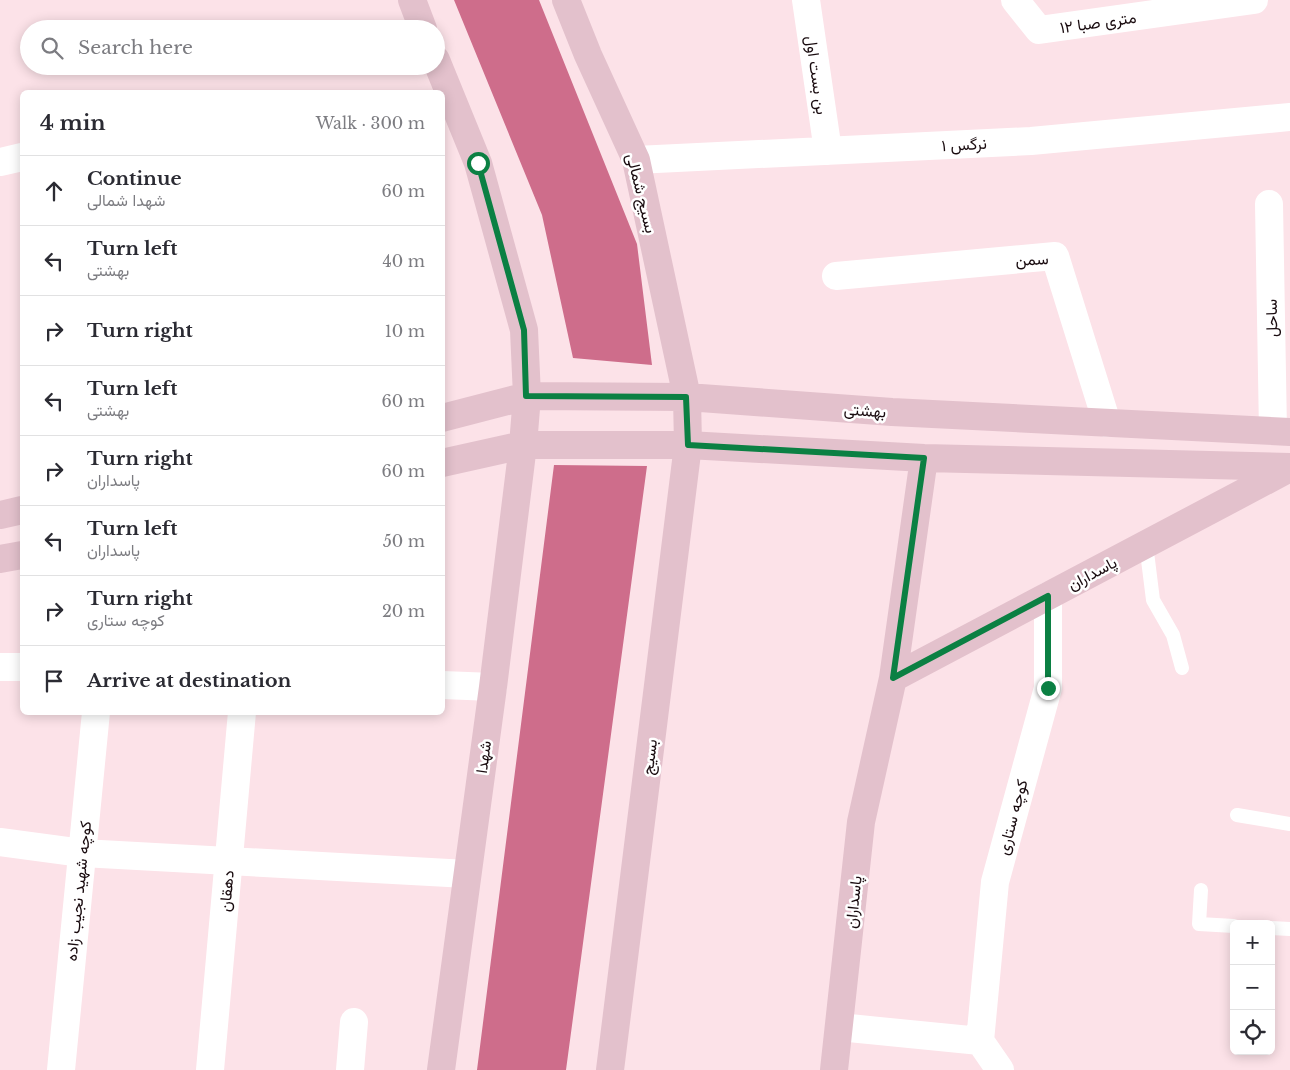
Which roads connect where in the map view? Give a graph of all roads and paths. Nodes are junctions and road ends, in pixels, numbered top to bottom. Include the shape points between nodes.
1 (412, 0) edge
2 (566, 0) edge
3 (806, 0) edge
4 (1015, 0) edge
5 (1254, 0) edge
6 (420, 20) edge
7 (442, 75) edge
8 (1290, 117) edge
9 (828, 150) junction
10 (20, 157) edge
11 (636, 160) junction
12 (0, 162) edge
13 (1269, 204) dead end
14 (836, 276) dead end
15 (526, 396) junction
16 (686, 397) junction
17 (445, 417) edge
18 (1107, 423) junction
19 (1281, 432) edge
20 (523, 445) junction
21 (688, 445) junction
22 (924, 458) junction
23 (445, 462) edge
24 (1290, 467) edge
25 (20, 510) edge
26 (0, 515) edge
27 (1146, 544) junction
28 (20, 555) edge
29 (0, 560) edge
30 (1048, 596) junction
31 (0, 666) edge
32 (20, 668) edge
33 (1182, 668) dead end
34 (893, 678) junction
35 (445, 685) edge
36 (492, 687) junction
37 (96, 715) edge
38 (242, 715) edge
39 (1237, 816) dead end
40 (1290, 824) edge
41 (0, 842) edge
42 (82, 852) junction
43 (228, 861) junction
44 (468, 874) junction
45 (1201, 890) dead end
46 (1230, 926) edge
47 (1275, 928) edge
48 (1290, 928) edge
49 (354, 1022) dead end
50 (839, 1027) junction
51 (980, 1041) junction
52 (60, 1070) edge
53 (210, 1070) edge
54 (350, 1070) edge
55 (441, 1070) edge
56 (610, 1070) edge
57 (834, 1070) edge
58 (1000, 1070) edge

1 - 6 street
2 - 11 street, بسیج شمالی
3 - 9 street, بن بست اول
4 - 5 street, ۱۲ متری صبا via 1039,30
7 - 15 street, شهدا via 478,163 524,330
8 - 9 street, نرگس ۱ via 1031,140
9 - 11 street, نرگس ۱
10 - 12 street
11 - 16 street, بسیج شمالی
13 - 19 street, ساحل
14 - 18 street, سمن via 1055,256
15 - 16 street, بهشتی
15 - 17 street, بهشتی
15 - 20 street, شهدا
16 - 18 street, بهشتی
16 - 21 street, بسیج شمالی
18 - 19 street, بهشتی
20 - 21 street
20 - 23 street
20 - 36 street, شهدا
21 - 22 street
21 - 56 street, بسیج
22 - 24 street
22 - 34 street, پاسداران
24 - 27 street, پاسداران
25 - 26 street
27 - 30 street, پاسداران
27 - 33 lane via 1153,600 1173,635
28 - 29 street
30 - 34 street, پاسداران
30 - 51 street, کوچه ستاری via 1048,688 995,882
31 - 32 street
34 - 50 street, پاسداران via 861,822
35 - 36 street
36 - 44 street, شهدا
37 - 42 street, کوچه شهید نجیب زاده
38 - 43 street, دهقان
39 - 40 lane
41 - 42 street
42 - 43 street
42 - 52 street, کوچه شهید نجیب زاده
43 - 44 street
43 - 53 street, دهقان
44 - 55 street, شهدا
45 - 46 lane via 1199,924
47 - 48 lane
49 - 54 street
50 - 51 street
50 - 57 street, پاسداران
51 - 58 street

